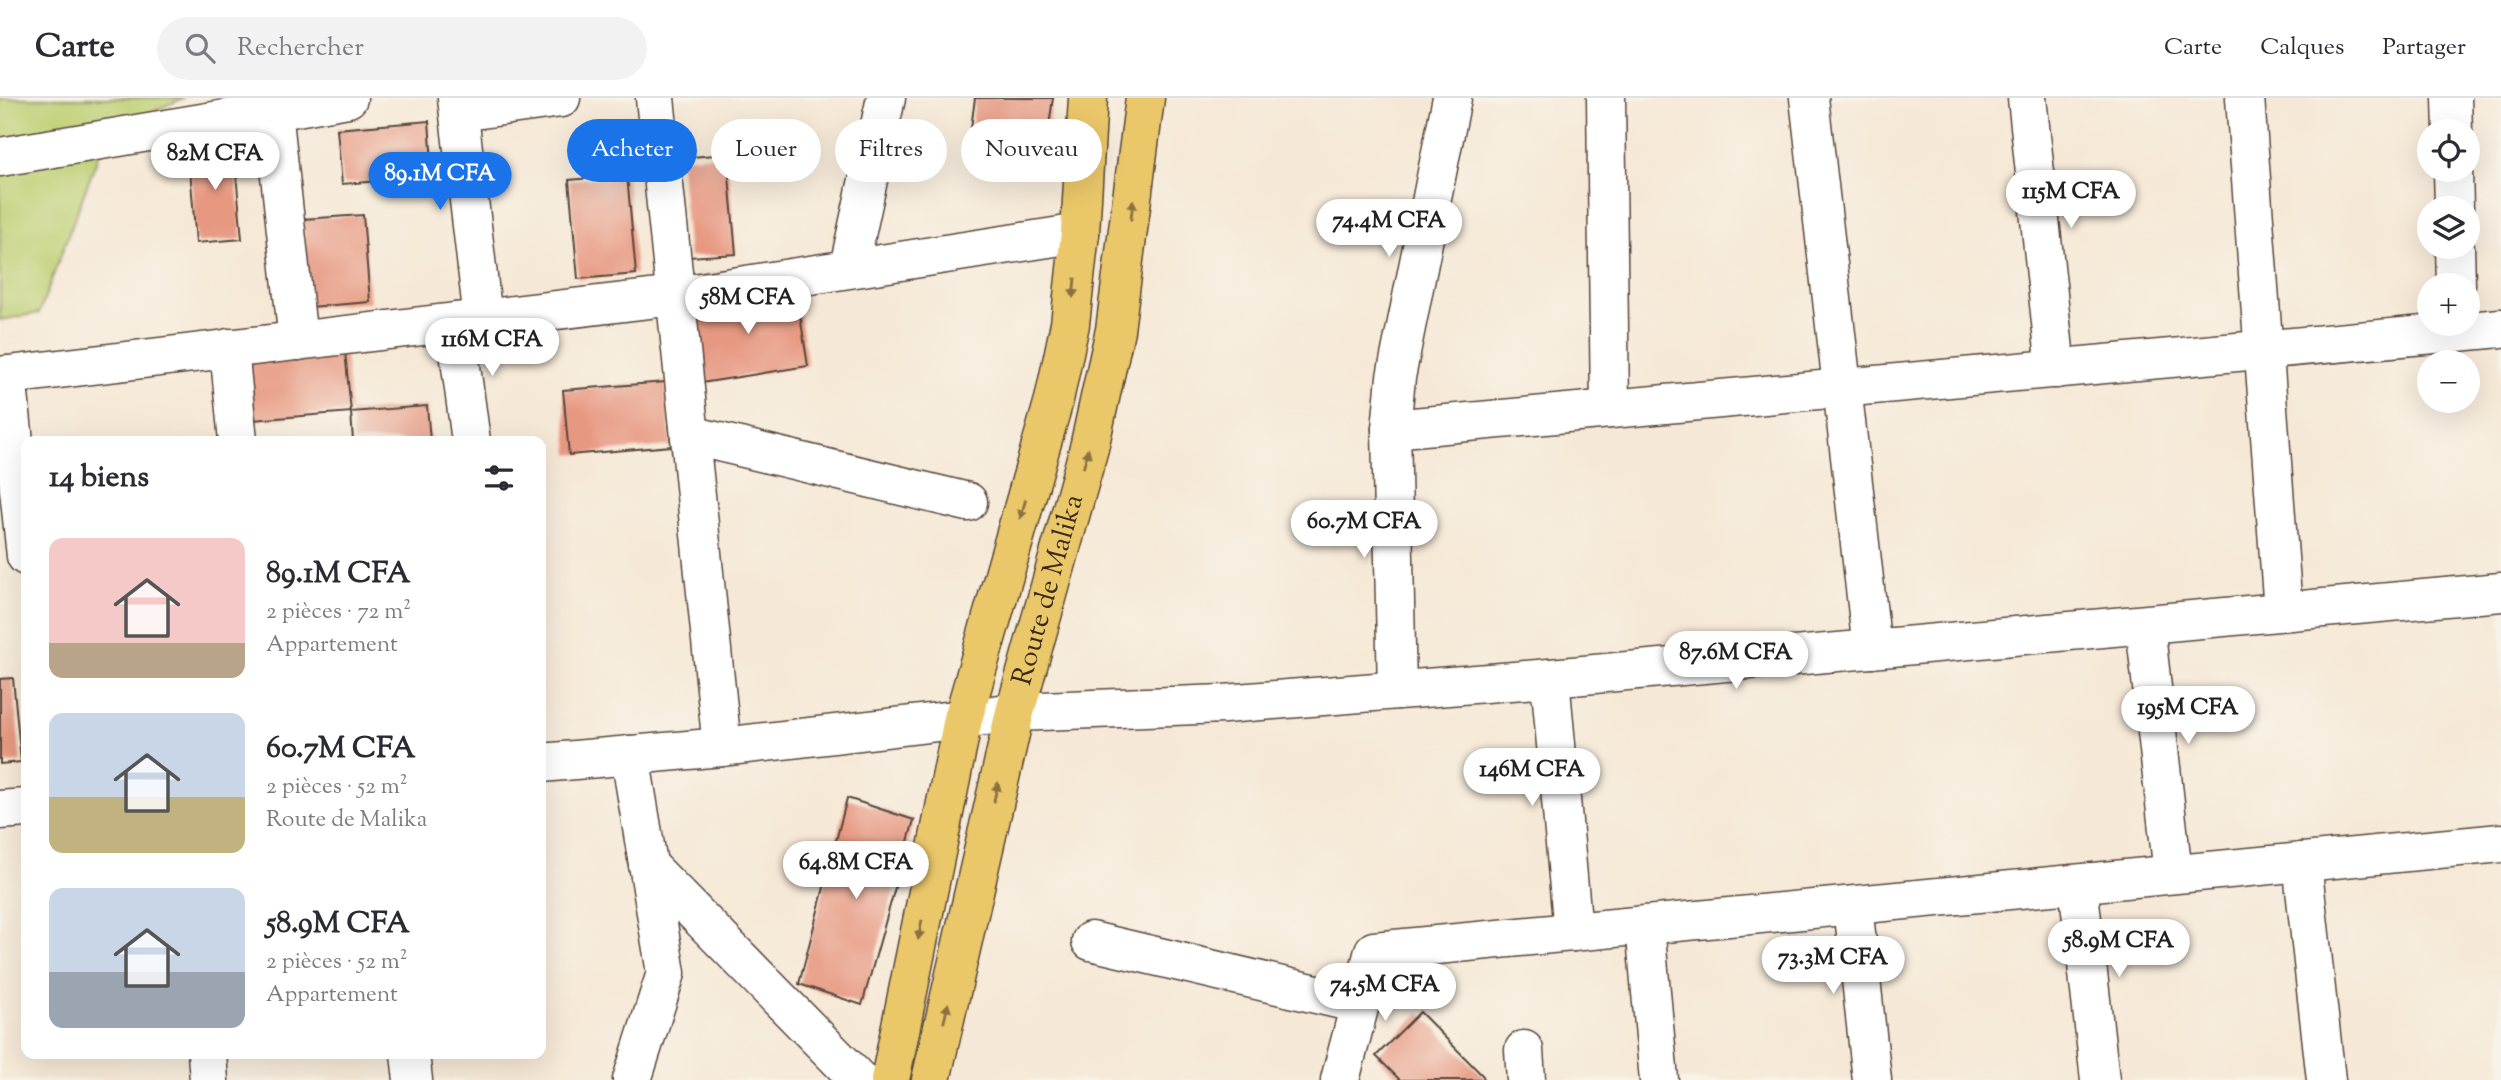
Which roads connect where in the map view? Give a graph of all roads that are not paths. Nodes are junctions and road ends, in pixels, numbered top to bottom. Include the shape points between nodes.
1 (348, 98) edge
2 (562, 98) edge
3 (655, 98) edge
4 (886, 98) edge
5 (1145, 98) edge
6 (1452, 98) edge
7 (1606, 98) edge
8 (1809, 98) edge
9 (2027, 98) edge
10 (2245, 98) edge
11 (2452, 98) edge
12 (1087, 100) edge
13 (458, 105) edge
14 (273, 111) junction
15 (2453, 119) edge
16 (0, 157) edge
17 (1080, 233) junction
18 (849, 267) junction
19 (675, 296) junction
20 (469, 320) junction
21 (2480, 328) edge
22 (2501, 328) edge
23 (2417, 333) edge
24 (298, 341) junction
25 (229, 348) junction
26 (2263, 350) junction
27 (2056, 369) junction
28 (4, 376) edge
29 (1843, 388) junction
30 (1610, 409) junction
31 (1391, 429) junction
32 (690, 435) junction
33 (238, 436) edge
34 (471, 436) edge
35 (968, 502) dead end
36 (17, 545) edge
37 (2501, 592) edge
38 (2283, 611) junction
39 (2145, 625) junction
40 (1872, 649) junction
41 (1550, 678) junction
42 (1397, 690) junction
43 (1014, 712) junction
44 (963, 719) junction
45 (722, 747) junction
46 (629, 755) junction
47 (546, 763) edge
48 (21, 808) edge
49 (0, 810) edge
50 (2501, 843) edge
51 (2302, 862) junction
52 (648, 865) junction
53 (2173, 874) junction
54 (2078, 884) junction
55 (1853, 906) junction
56 (1645, 926) junction
57 (1573, 932) junction
58 (1091, 941) dead end
59 (1359, 1004) junction
60 (207, 1059) edge
61 (411, 1059) edge
62 (209, 1080) edge
63 (413, 1080) edge
64 (632, 1080) edge
65 (859, 1080) edge
66 (890, 1080) edge
67 (931, 1080) edge
68 (1340, 1080) edge
69 (1659, 1080) edge
70 (1872, 1080) edge
71 (2100, 1080) edge
72 (2326, 1080) edge

1 - 14 street
2 - 13 street
3 - 19 street
4 - 18 street
43 -> 5 main road, Route de Malika via 1089,448 1115,330
6 - 31 street via 1399,364
7 - 30 street
8 - 29 street
9 - 27 street
10 - 26 street
11 - 15 street
12 - 17 main road, Route de Malika
13 - 20 street
14 - 16 street
14 - 24 street
17 - 18 street
17 -> 44 main road, Route de Malika via 1070,324 1054,400
18 - 19 street
19 - 20 street
19 - 32 street
20 - 24 street
20 - 34 street
21 - 22 street
23 - 26 street
24 - 25 street
25 - 28 street
25 - 33 street
26 - 27 street
26 - 38 street
27 - 29 street
28 - 36 street
29 - 30 street
29 - 40 street
30 - 31 street
31 - 42 street
32 - 35 street
32 - 45 street
37 - 38 street
38 - 39 street
39 - 40 street
39 - 53 street
40 - 41 street
41 - 42 street
41 - 57 street
42 - 43 street via 1224,704
43 - 44 street
67 -> 43 main road, Route de Malika
44 - 45 street
44 -> 66 main road, Route de Malika
45 - 46 street
46 - 47 street
46 - 52 street
48 - 49 street
50 - 51 street
51 - 53 street
51 - 72 street
52 - 64 street via 666,974
52 - 65 street
53 - 54 street
54 - 55 street
54 - 71 street
55 - 56 street
55 - 70 street
56 - 57 street
56 - 69 street
57 - 59 street via 1374,951
58 - 59 street
59 - 68 street
60 - 62 street
61 - 63 street

